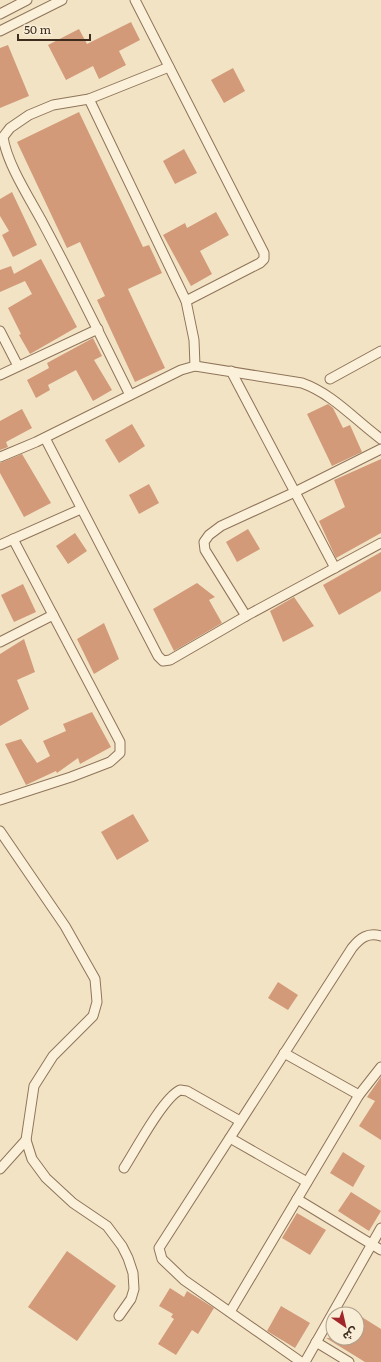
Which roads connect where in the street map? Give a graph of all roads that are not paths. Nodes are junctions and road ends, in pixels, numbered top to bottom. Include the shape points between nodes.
1 (27, 0) edge
2 (62, 0) edge
3 (135, 0) edge
4 (13, 3) edge
5 (0, 14) edge
6 (0, 32) edge
7 (169, 68) junction
8 (89, 99) junction
9 (2, 148) edge
10 (186, 301) junction
11 (98, 329) junction
12 (0, 331) edge
13 (381, 351) edge
14 (18, 366) junction
15 (195, 366) junction
16 (231, 371) junction
17 (0, 376) edge
18 (330, 379) dead end
19 (130, 395) junction
20 (45, 438) junction
21 (381, 439) edge
22 (381, 449) edge
23 (0, 457) edge
24 (295, 492) junction
25 (81, 509) junction
26 (13, 539) junction
27 (381, 543) edge
28 (0, 545) edge
29 (335, 568) junction
30 (53, 615) junction
31 (246, 616) junction
32 (0, 642) edge
33 (0, 800) edge
34 (0, 831) edge
35 (381, 936) edge
36 (284, 1053) junction
37 (381, 1067) edge
38 (359, 1095) junction
39 (240, 1121) junction
40 (230, 1138) junction
41 (26, 1140) junction
42 (124, 1168) dead end
43 (0, 1169) edge
44 (307, 1182) junction
45 (297, 1199) junction
46 (381, 1228) edge
47 (372, 1244) junction
48 (381, 1250) edge
49 (230, 1312) junction
50 (119, 1316) dead end
51 (316, 1342) junction
52 (301, 1362) edge
53 (305, 1362) edge
54 (349, 1362) edge

1 - 4 street
2 - 6 street
3 - 7 street
4 - 5 street
7 - 8 street
7 - 10 street via 264,253 264,259 260,263
8 - 9 street via 53,105 29,115 10,128 3,137
8 - 10 street
9 - 11 street
10 - 15 street via 194,340
11 - 14 street
11 - 19 street
12 - 14 street
13 - 18 street
14 - 17 street
15 - 16 street
15 - 19 street via 181,370
16 - 21 street via 314,387
16 - 24 street
19 - 20 street
20 - 23 street
20 - 25 street
22 - 24 street
24 - 29 street
24 - 31 street via 221,526 204,542 205,550
25 - 26 street
25 - 31 street via 158,656 163,661 170,660
26 - 28 street
26 - 30 street
27 - 29 street
29 - 31 street
30 - 32 street
30 - 33 street via 120,742 120,753 110,762
34 - 41 street via 81,951 95,979 97,991 93,1016 53,1056 34,1086
35 - 36 street via 375,934 364,937 352,948
36 - 38 street
36 - 39 street
37 - 38 street
38 - 44 street
39 - 40 street
39 - 42 street via 187,1091 180,1090 173,1094 165,1105
40 - 44 street
40 - 49 street via 159,1252 166,1264
41 - 43 street
41 - 50 street via 32,1159 46,1178 73,1203 107,1226 122,1246 134,1273 134,1289 131,1299
44 - 45 street
45 - 47 street
45 - 49 street
46 - 47 street
47 - 48 street
47 - 51 street
49 - 52 street
51 - 53 street
51 - 54 street

